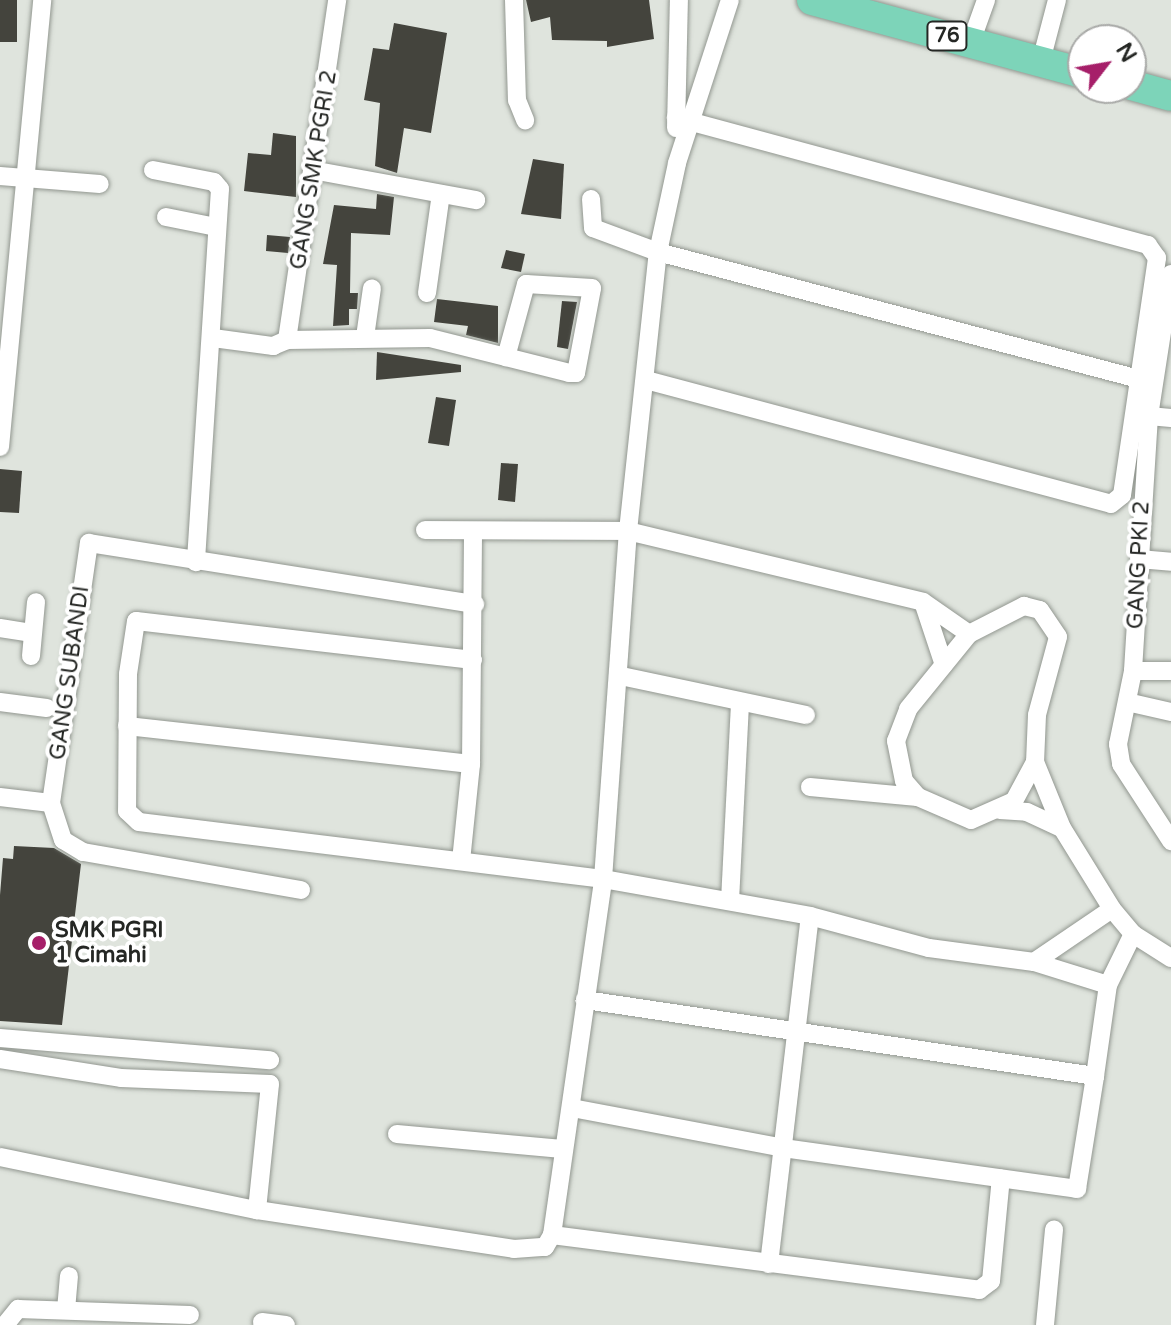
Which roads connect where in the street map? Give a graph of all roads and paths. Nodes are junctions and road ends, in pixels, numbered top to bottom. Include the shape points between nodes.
1 (42, 0) edge
2 (337, 0) edge
3 (514, 0) edge
4 (679, 0) edge
5 (730, 0) edge
6 (986, 0) edge
7 (1057, 0) edge
8 (840, 4) edge
9 (971, 42) junction
10 (1041, 61) junction
11 (1067, 68) edge
12 (1147, 89) edge
13 (1171, 96) edge
14 (676, 118) junction
15 (525, 120) dead end
16 (694, 125) junction
17 (677, 163) junction
18 (153, 170) dead end
19 (312, 170) junction
20 (0, 176) edge
21 (29, 178) junction
22 (100, 184) dead end
23 (441, 194) junction
24 (591, 199) dead end
25 (476, 200) dead end
26 (166, 217) dead end
27 (216, 227) junction
28 (658, 252) junction
29 (1171, 274) edge
30 (372, 288) dead end
31 (427, 293) dead end
32 (7, 314) edge
33 (365, 337) junction
34 (213, 338) junction
35 (287, 340) junction
36 (506, 357) junction
37 (1139, 379) junction
38 (646, 380) junction
39 (1149, 416) junction
40 (1171, 418) edge
41 (0, 447) edge
42 (425, 530) dead end
43 (628, 531) junction
44 (473, 533) junction
45 (1139, 559) junction
46 (196, 562) junction
47 (1171, 562) edge
48 (36, 602) dead end
49 (923, 602) junction
50 (475, 604) junction
51 (0, 628) edge
52 (33, 633) junction
53 (969, 634) junction
54 (31, 656) dead end
55 (473, 660) junction
56 (944, 665) junction
57 (1133, 671) junction
58 (1171, 671) edge
59 (621, 676) junction
60 (0, 702) edge
61 (1127, 702) junction
62 (740, 704) junction
63 (47, 708) dead end
64 (1171, 712) edge
65 (806, 715) dead end
66 (127, 726) junction
67 (1035, 762) junction
68 (471, 764) junction
69 (810, 787) dead end
70 (0, 797) edge
71 (918, 797) junction
72 (51, 803) junction
73 (1000, 810) junction
74 (1062, 828) junction
75 (1171, 841) edge
76 (461, 861) junction
77 (603, 879) junction
78 (301, 890) dead end
79 (730, 901) junction
80 (1112, 909) junction
81 (810, 916) junction
82 (1133, 934) junction
83 (1171, 958) edge
84 (1034, 962) junction
85 (1108, 985) junction
86 (585, 1000) junction
87 (797, 1036) junction
88 (0, 1038) edge
89 (0, 1059) edge
90 (270, 1060) dead end
91 (1095, 1076) junction
92 (572, 1108) junction
93 (397, 1134) dead end
94 (783, 1148) junction
95 (562, 1149) junction
96 (0, 1157) edge
97 (1001, 1178) junction
98 (257, 1210) junction
99 (1054, 1229) dead end
100 (552, 1235) junction
101 (769, 1264) junction
102 (69, 1276) dead end
103 (66, 1310) junction
104 (190, 1315) dead end
105 (262, 1322) dead end
106 (5, 1325) edge
107 (286, 1325) edge
108 (1045, 1325) edge

1 - 21 street
2 - 19 street, GANG SMK PGRI 2
3 - 15 street via 517,100
4 - 14 street
5 - 16 street
6 - 9 street
7 - 10 street
8 - 9 main road, 76
9 - 10 main road, 76
10 - 11 main road, 76
12 - 13 main road
14 - 16 street
14 - 17 street
16 - 17 street
16 - 37 street via 1148,245 1157,258
17 - 28 street
18 - 27 street via 218,184
19 - 23 street
19 - 35 street, GANG SMK PGRI 2
20 - 21 street
21 - 22 street
21 - 32 street
23 - 25 street
23 - 31 street
24 - 28 street via 593,228
26 - 27 street
27 - 34 street
28 - 37 street
28 - 38 street
29 - 39 street, GANG PKI 2
30 - 33 street
32 - 41 street
33 - 35 street
33 - 36 street via 430,338
34 - 35 street via 273,346
34 - 46 street
36 - 36 street via 576,373 592,288 526,284
37 - 38 street via 1122,495 1111,504
38 - 43 street
39 - 40 street
39 - 45 street, GANG PKI 2
42 - 44 street
43 - 44 street
43 - 49 street
43 - 59 street
44 - 50 street
45 - 47 street
45 - 57 street, GANG PKI 2
46 - 50 street
46 - 72 street, GANG SUBANDI via 89,543
48 - 52 street
49 - 53 street
49 - 56 street
50 - 55 street
51 - 52 street
52 - 54 street
53 - 56 street
53 - 67 street via 1024,606 1040,610 1058,637 1037,715
55 - 66 street via 139,620 132,630
55 - 68 street
56 - 71 street via 908,709 896,741 900,772
57 - 58 street
57 - 61 street, GANG PKI 2
59 - 62 street
59 - 77 street
60 - 63 street
61 - 64 street
61 - 75 street, GANG PKI 2 via 1121,764
62 - 65 street
62 - 79 street
66 - 68 street
66 - 76 street via 127,811 139,822
67 - 73 street via 1026,786
67 - 74 street
68 - 76 street
69 - 71 street
70 - 72 street
71 - 73 street via 971,820
72 - 78 street via 70,849
73 - 74 street via 1027,812
74 - 80 street
76 - 77 street
77 - 79 street
77 - 86 street
79 - 81 street
80 - 82 street
80 - 84 street
81 - 84 street via 929,948
81 - 87 street
82 - 83 street
82 - 85 street
84 - 85 street
85 - 91 street
86 - 87 street
86 - 92 street
87 - 91 street
87 - 94 street
88 - 90 street
89 - 98 street via 121,1078 270,1084
91 - 97 street via 1077,1189
92 - 94 street
92 - 95 street
93 - 95 street
94 - 97 street
94 - 101 street
95 - 100 street
96 - 98 street
97 - 101 street via 991,1281 979,1290
98 - 100 street via 535,1251
99 - 108 street
100 - 101 street
102 - 103 street
103 - 104 street
103 - 106 street via 18,1309
105 - 107 street

